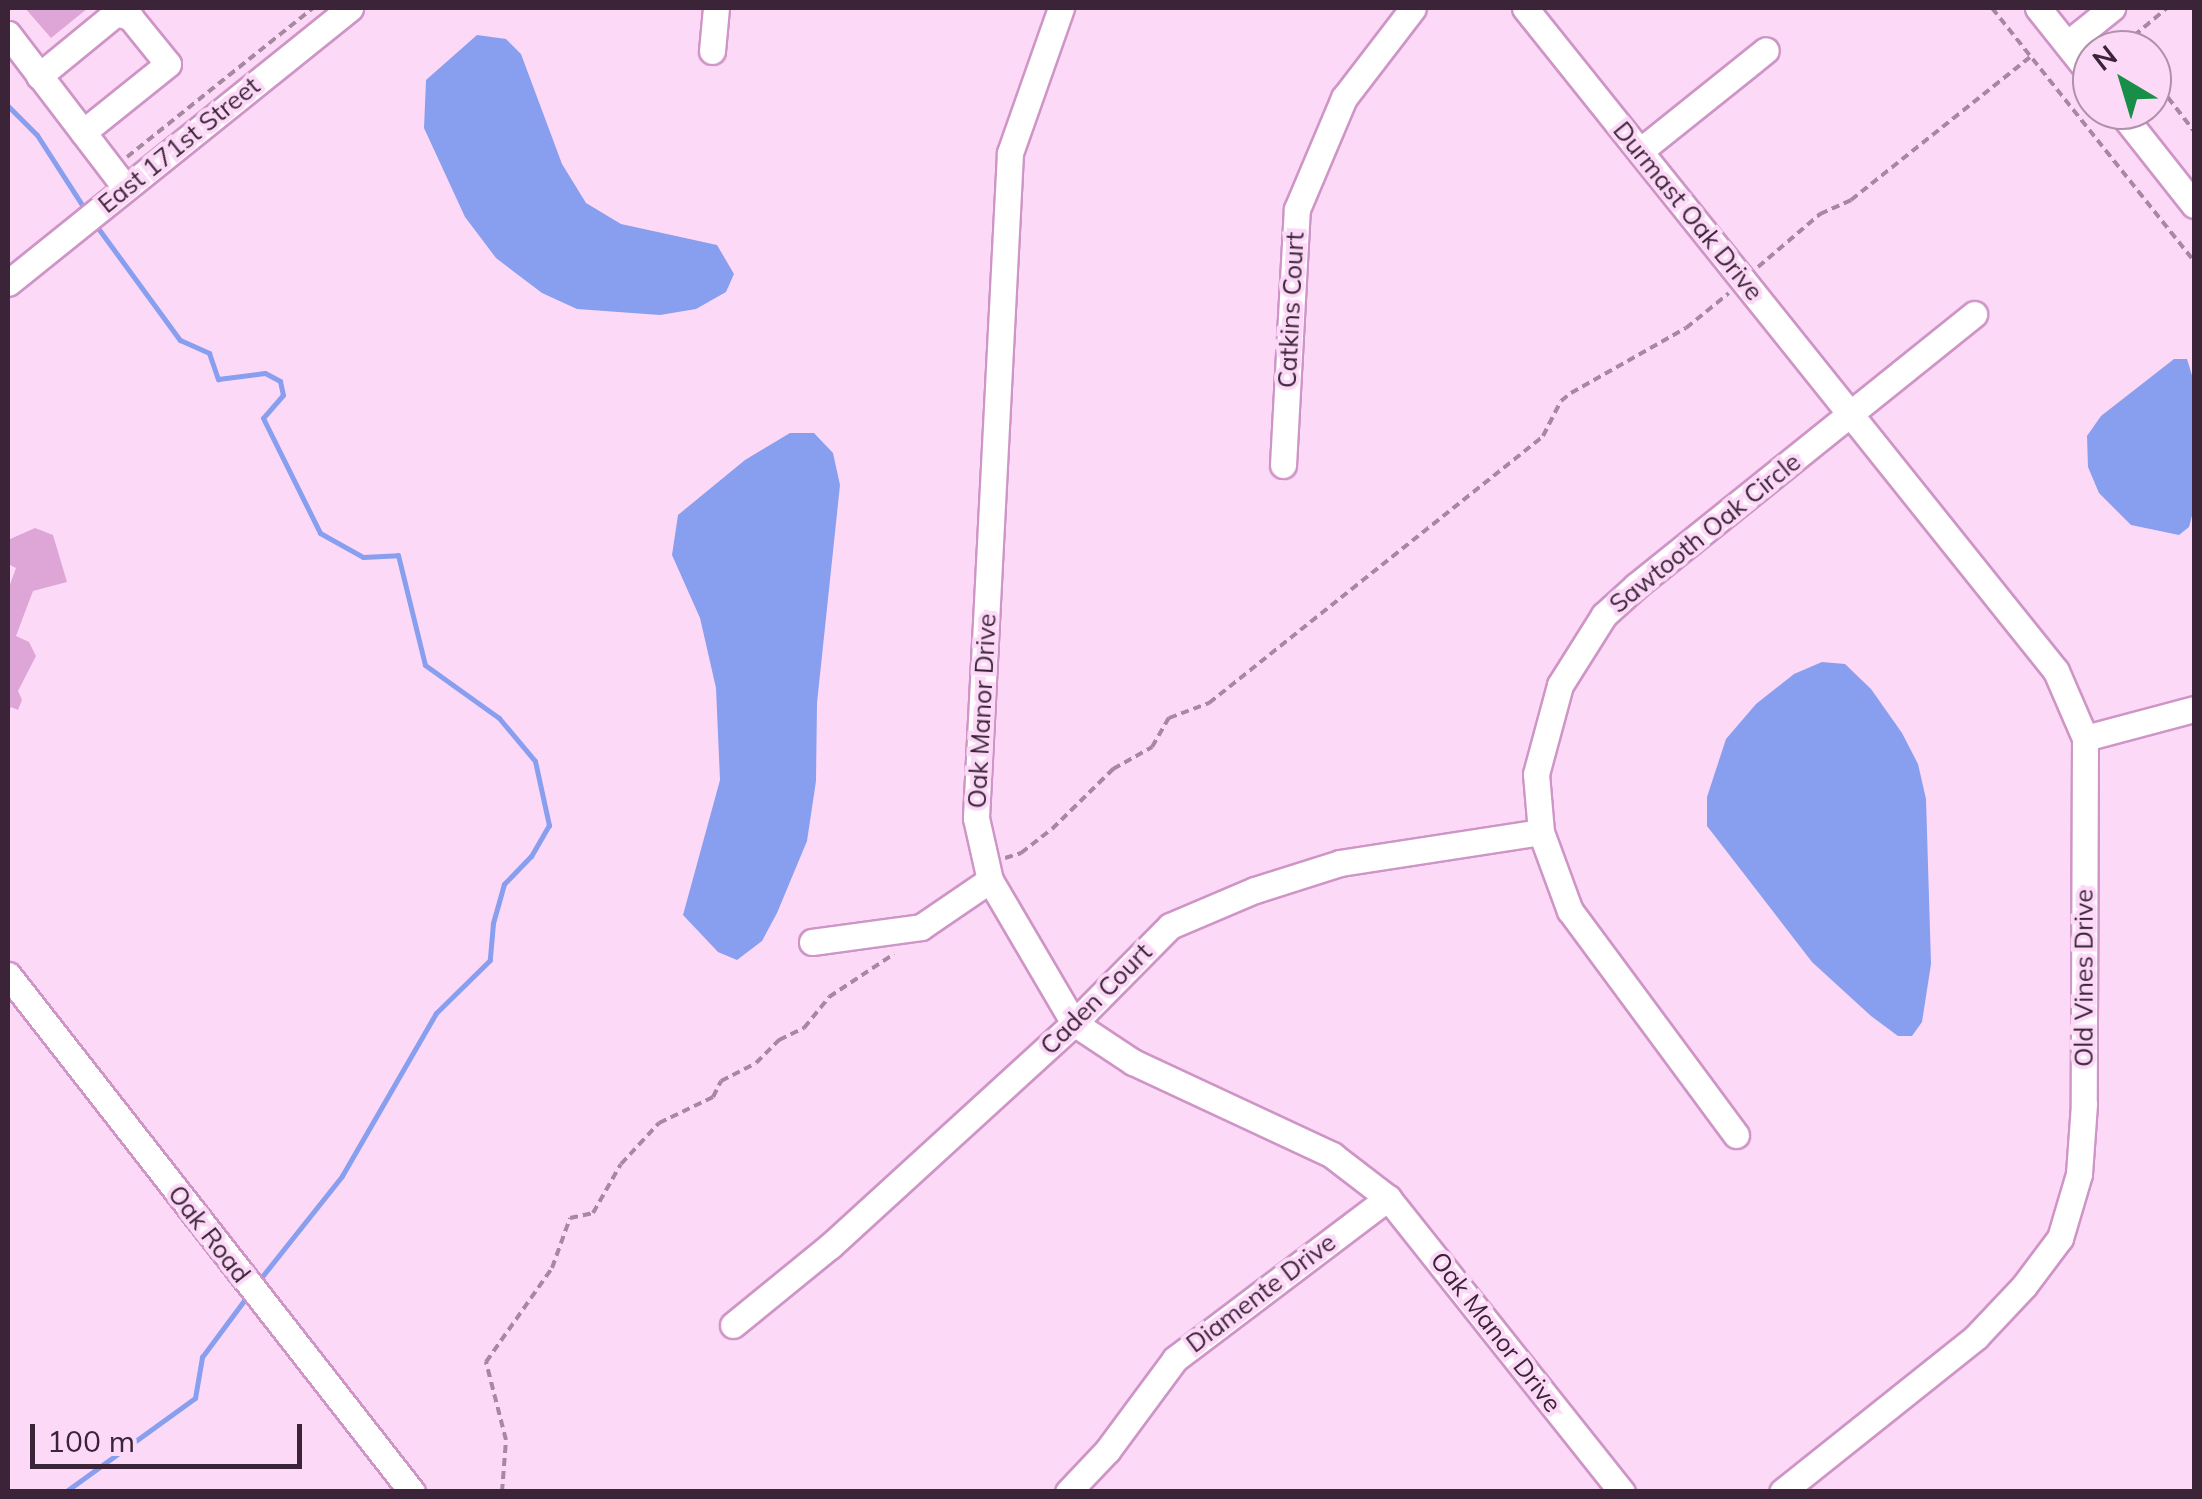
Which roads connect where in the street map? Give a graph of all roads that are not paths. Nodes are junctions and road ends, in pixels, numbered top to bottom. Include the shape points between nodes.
1 (350, 8) edge
2 (716, 8) edge
3 (1061, 8) edge
4 (1413, 8) edge
5 (1525, 8) edge
6 (2038, 8) edge
7 (2112, 8) edge
8 (8, 34) edge
9 (2066, 44) junction
10 (712, 50) dead end
11 (1766, 50) dead end
12 (2072, 51) edge
13 (39, 76) junction
14 (2135, 130) edge
15 (83, 132) junction
16 (1640, 152) junction
17 (118, 178) junction
18 (2194, 205) edge
19 (8, 282) edge
20 (1974, 314) dead end
21 (1850, 415) junction
22 (1283, 465) dead end
23 (2194, 709) edge
24 (2085, 738) junction
25 (1541, 832) junction
26 (988, 872) junction
27 (812, 942) dead end
28 (8, 975) edge
29 (1074, 1023) junction
30 (1736, 1135) dead end
31 (1388, 1198) junction
32 (733, 1325) dead end
33 (412, 1492) edge
34 (1068, 1492) edge
35 (1622, 1492) edge
36 (1782, 1492) edge

1 - 17 street, East 171st Street
2 - 10 street
3 - 26 street, Oak Manor Drive via 1010,152 976,818
4 - 22 street, Catkins Court via 1344,98 1297,209
5 - 16 street, Durmast Oak Drive
6 - 9 street
7 - 9 street
8 - 13 street
9 - 12 street
11 - 16 street
13 - 15 street
13 - 15 street via 116,13 130,16 168,64
14 - 18 street
15 - 17 street
16 - 21 street, Durmast Oak Drive
17 - 19 street, East 171st Street via 91,216
20 - 21 street, Sawtooth Oak Circle
21 - 24 street, Old Vines Drive via 2056,670
21 - 25 street, Sawtooth Oak Circle via 1604,615 1560,685 1536,774
23 - 24 street
24 - 36 street, Old Vines Drive via 2084,1104 2079,1174 2060,1238 1976,1338
25 - 29 street, Caden Court via 1340,863 1255,890 1170,926
25 - 30 street, Sawtooth Oak Circle via 1570,911
26 - 27 street via 921,926
26 - 29 street, Oak Manor Drive
28 - 33 street, Oak Road
29 - 31 street, Oak Manor Drive via 1133,1062 1332,1155
29 - 32 street, Caden Court via 830,1246
31 - 34 street, Diamente Drive via 1175,1359
31 - 35 street, Oak Manor Drive

